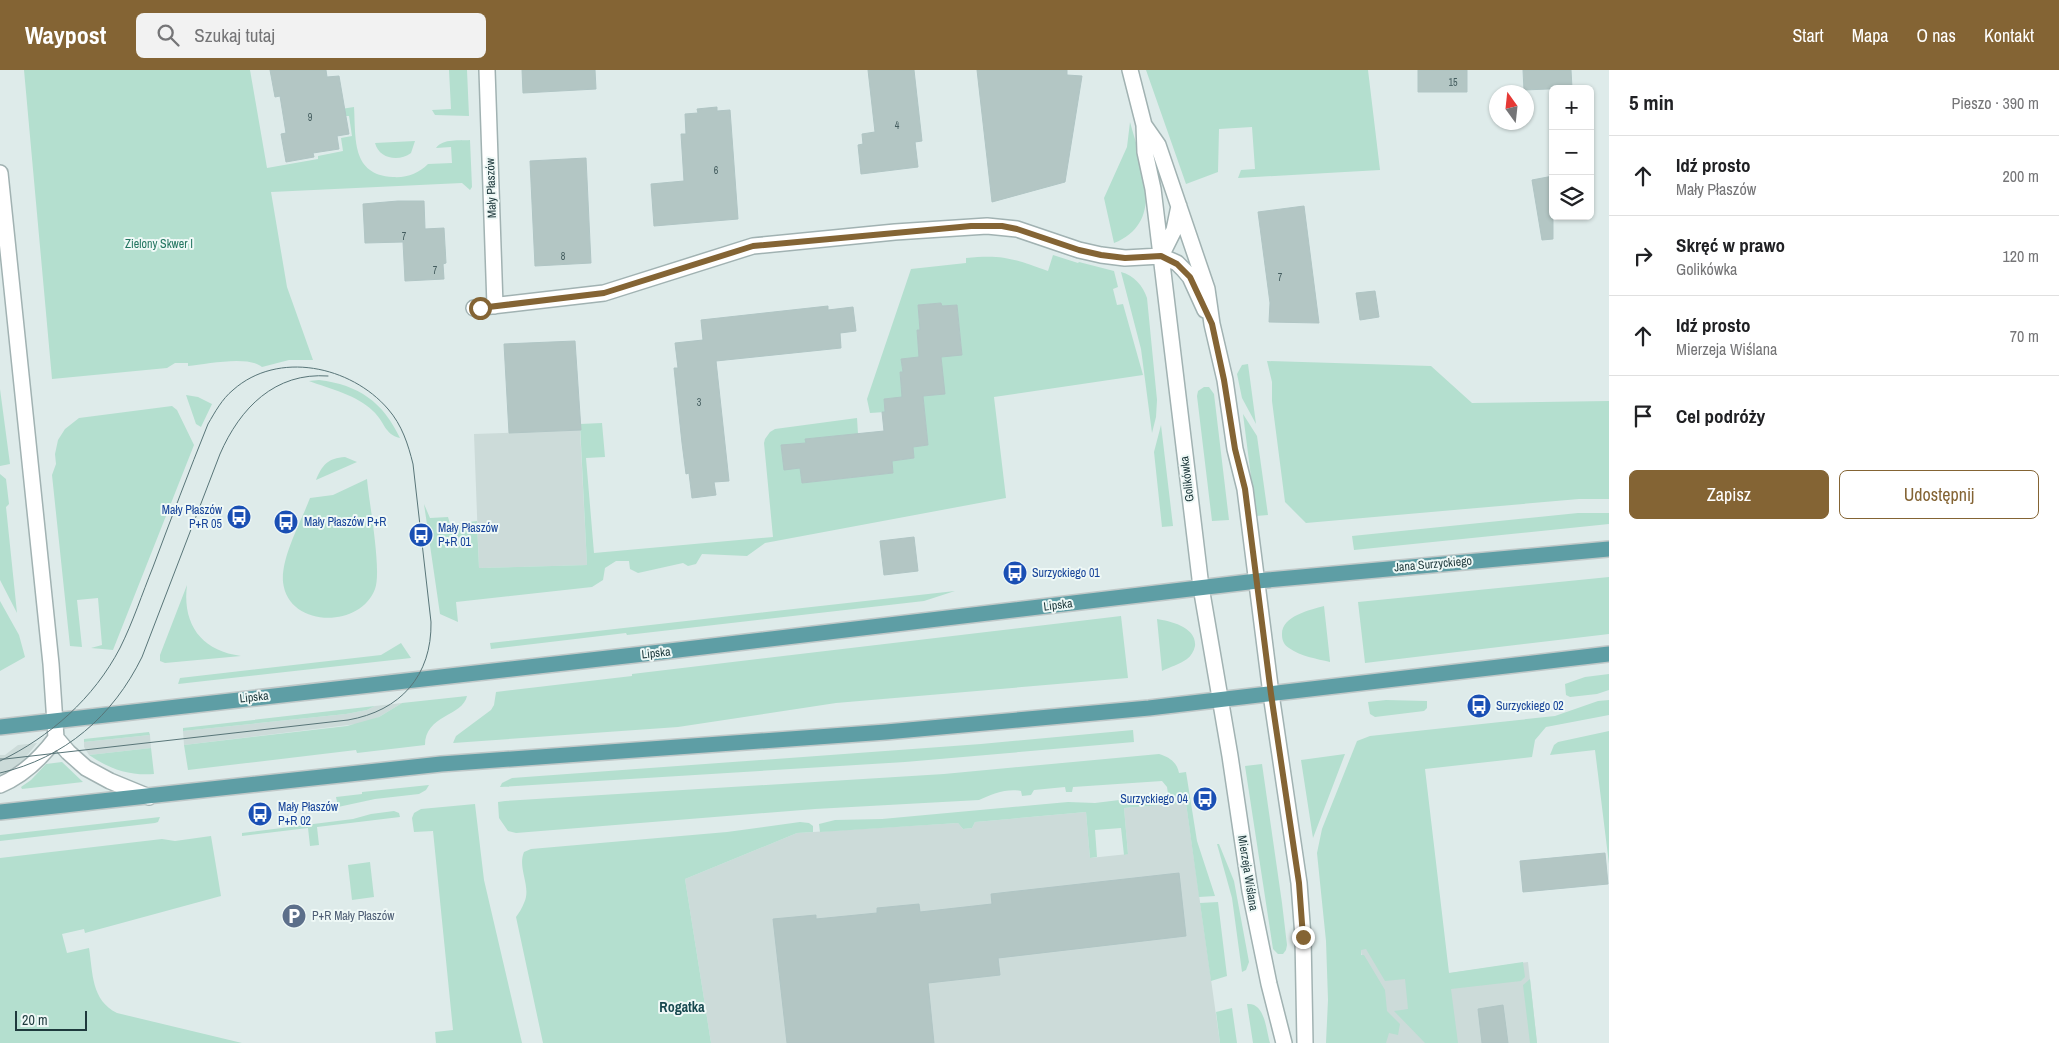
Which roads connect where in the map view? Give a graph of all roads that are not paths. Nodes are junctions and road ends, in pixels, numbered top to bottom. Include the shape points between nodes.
1 (487, 70) edge
2 (1130, 70) edge
3 (1144, 125) junction
4 (0, 174) edge
5 (1179, 205) junction
6 (2, 213) edge
7 (1161, 256) junction
8 (496, 306) junction
9 (474, 308) dead end
10 (1212, 324) junction
11 (1609, 549) edge
12 (1258, 581) junction
13 (1201, 587) junction
14 (1609, 654) edge
15 (1271, 694) junction
16 (1220, 701) junction
17 (54, 720) junction
18 (0, 727) edge
19 (56, 738) junction
20 (0, 785) edge
21 (149, 796) junction
22 (0, 812) edge
23 (1284, 1043) edge
24 (1305, 1043) edge

1 - 8 street, Mały Płaszów
2 - 3 street, Golikówka
3 - 5 street, Golikówka via 1158,145
3 - 7 street, Golikówka
4 - 6 street
5 - 7 street via 1174,230
5 - 10 street, Golikówka via 1207,289
6 - 17 street
7 - 8 street via 1125,258 1101,255 1017,229 971,226 753,246 604,293
7 - 10 street, Golikówka via 1177,264 1190,277
7 - 13 street, Golikówka
8 - 9 street
10 - 12 street, Golikówka via 1245,489
11 - 12 main road, Jana Surzyckiego
12 - 13 main road, Lipska
12 - 15 street, Golikówka
13 - 16 street, Golikówka
13 - 17 main road, Lipska
14 - 15 main road
15 - 16 main road
15 - 24 street via 1299,883
16 - 21 main road via 926,729 441,764
16 - 23 street, Mierzeja Wiślana via 1250,891
17 - 18 main road, Lipska
17 - 19 street
19 - 20 street via 38,761
19 - 21 street via 86,768
21 - 22 main road

